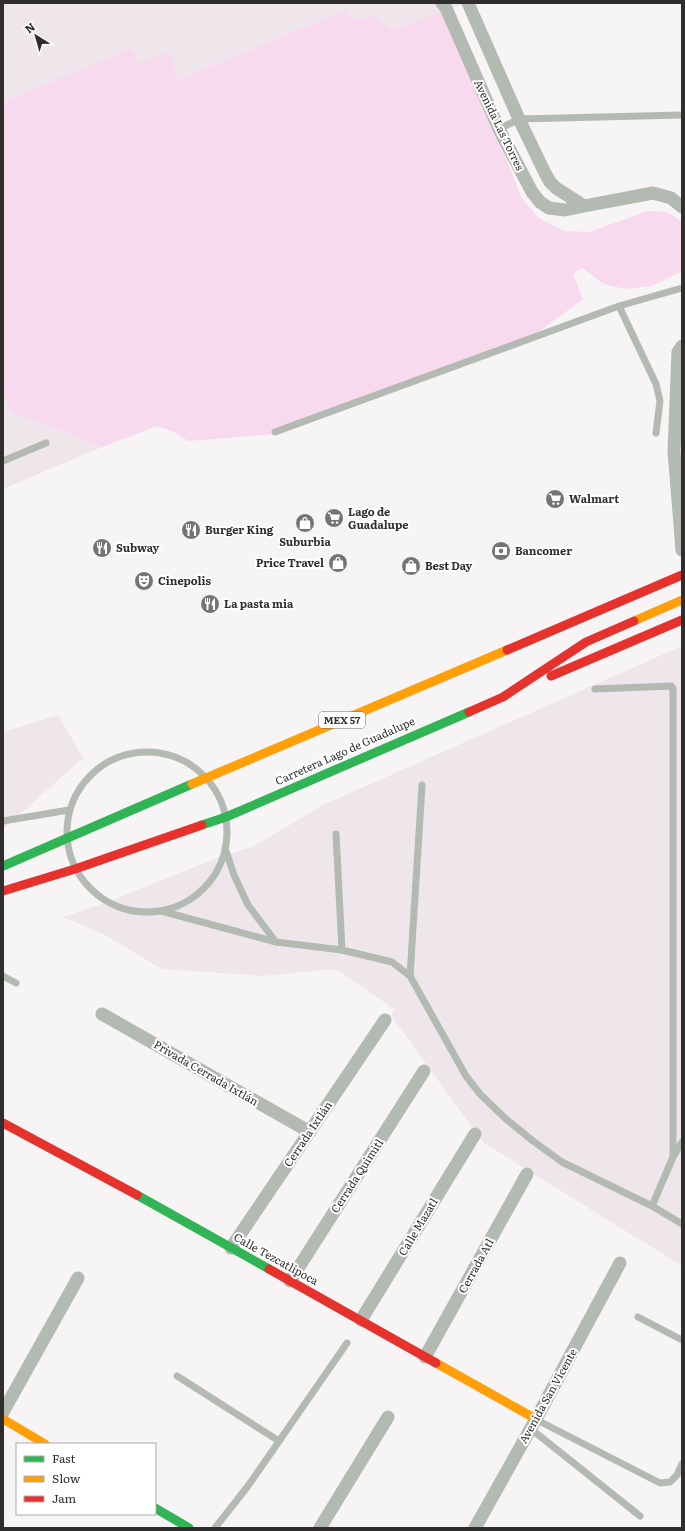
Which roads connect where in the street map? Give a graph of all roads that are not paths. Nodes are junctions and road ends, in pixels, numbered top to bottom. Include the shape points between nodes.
1 (442, 3) edge
2 (468, 3) edge
3 (682, 115) edge
4 (519, 119) junction
5 (499, 129) junction
6 (584, 206) junction
7 (682, 207) edge
8 (682, 288) edge
9 (619, 306) junction
10 (682, 346) edge
11 (275, 432) dead end
12 (656, 433) dead end
13 (46, 444) dead end
14 (3, 461) edge
15 (682, 550) edge
16 (682, 575) edge
17 (682, 600) edge
18 (682, 620) edge
19 (595, 689) dead end
20 (503, 697) junction
21 (207, 778) junction
22 (422, 785) dead end
23 (69, 810) junction
24 (226, 816) junction
25 (3, 821) edge
26 (336, 834) dead end
27 (66, 838) junction
28 (226, 848) junction
29 (3, 866) edge
30 (76, 869) junction
31 (3, 891) edge
32 (162, 911) junction
33 (276, 942) junction
34 (342, 950) junction
35 (3, 976) edge
36 (410, 976) junction
37 (16, 983) dead end
38 (102, 1014) dead end
39 (385, 1020) dead end
40 (424, 1071) dead end
41 (3, 1123) edge
42 (310, 1132) junction
43 (475, 1134) dead end
44 (682, 1142) edge
45 (673, 1157) junction
46 (527, 1174) dead end
47 (652, 1206) junction
48 (682, 1224) edge
49 (231, 1248) junction
50 (620, 1263) dead end
51 (78, 1278) dead end
52 (290, 1281) junction
53 (638, 1317) dead end
54 (361, 1320) junction
55 (682, 1340) edge
56 (347, 1343) dead end
57 (425, 1357) junction
58 (177, 1376) dead end
59 (3, 1412) edge
60 (388, 1416) dead end
61 (3, 1420) edge
62 (533, 1424) junction
63 (279, 1441) junction
64 (43, 1443) edge
65 (682, 1464) edge
66 (156, 1509) edge
67 (640, 1516) dead end
68 (189, 1528) edge
69 (215, 1528) edge
70 (320, 1528) edge
71 (475, 1528) edge

1 - 5 street, Avenida Las Torres
2 - 4 street, Avenida Las Torres
3 - 4 lane
4 - 5 lane
4 - 6 street, Avenida Las Torres via 550,182
5 - 6 street, Avenida Las Torres via 532,192 540,202 549,208 565,210
6 - 7 street, Avenida Las Torres via 653,194 671,198
8 - 9 lane
9 - 11 lane
9 - 12 lane via 656,384 660,401
10 - 15 street via 678,352 674,451
13 - 14 lane
16 - 21 main road, MEX 57
17 - 20 main road, Carretera Lago de Guadalupe via 586,642
18 - 20 main road
19 - 45 lane via 671,686 674,688
20 - 24 main road, Carretera Lago de Guadalupe
21 - 23 lane via 185,761 158,752 129,753 103,764 82,784
21 - 24 lane via 219,796
21 - 27 main road, MEX 57
22 - 36 lane
23 - 25 lane
23 - 27 lane
24 - 28 lane
24 - 30 main road, Carretera Lago de Guadalupe
26 - 34 lane
27 - 29 main road, MEX 57
27 - 30 lane via 70,858
28 - 32 lane via 213,877 191,899
28 - 33 lane via 234,875 248,905
30 - 31 main road, Carretera Lago de Guadalupe
30 - 32 lane via 101,899 130,911
32 - 33 lane
33 - 34 lane
34 - 36 lane via 392,962
35 - 37 lane
36 - 47 lane via 466,1076 480,1094 506,1119 562,1162
38 - 42 street, Privada Cerrada Ixtlán
39 - 42 street, Cerrada Ixtlán
40 - 52 street, Cerrada Quimitl
41 - 49 main road, Calle Tezcatlipoca
42 - 49 street, Cerrada Ixtlán
43 - 54 street, Calle Mazatl
44 - 45 lane
45 - 47 lane
46 - 57 street, Cerrada Atl
47 - 48 lane
49 - 52 main road, Calle Tezcatlipoca
50 - 62 street, Avenida San Vicente
51 - 59 street
52 - 54 main road, Calle Tezcatlipoca
53 - 55 lane
54 - 57 main road, Calle Tezcatlipoca
56 - 63 lane
57 - 62 main road, Calle Tezcatlipoca
58 - 63 lane
60 - 70 street
61 - 64 main road
62 - 65 lane via 660,1483 670,1482
62 - 67 lane
62 - 71 street, Avenida San Vicente
63 - 69 lane
66 - 68 main road

